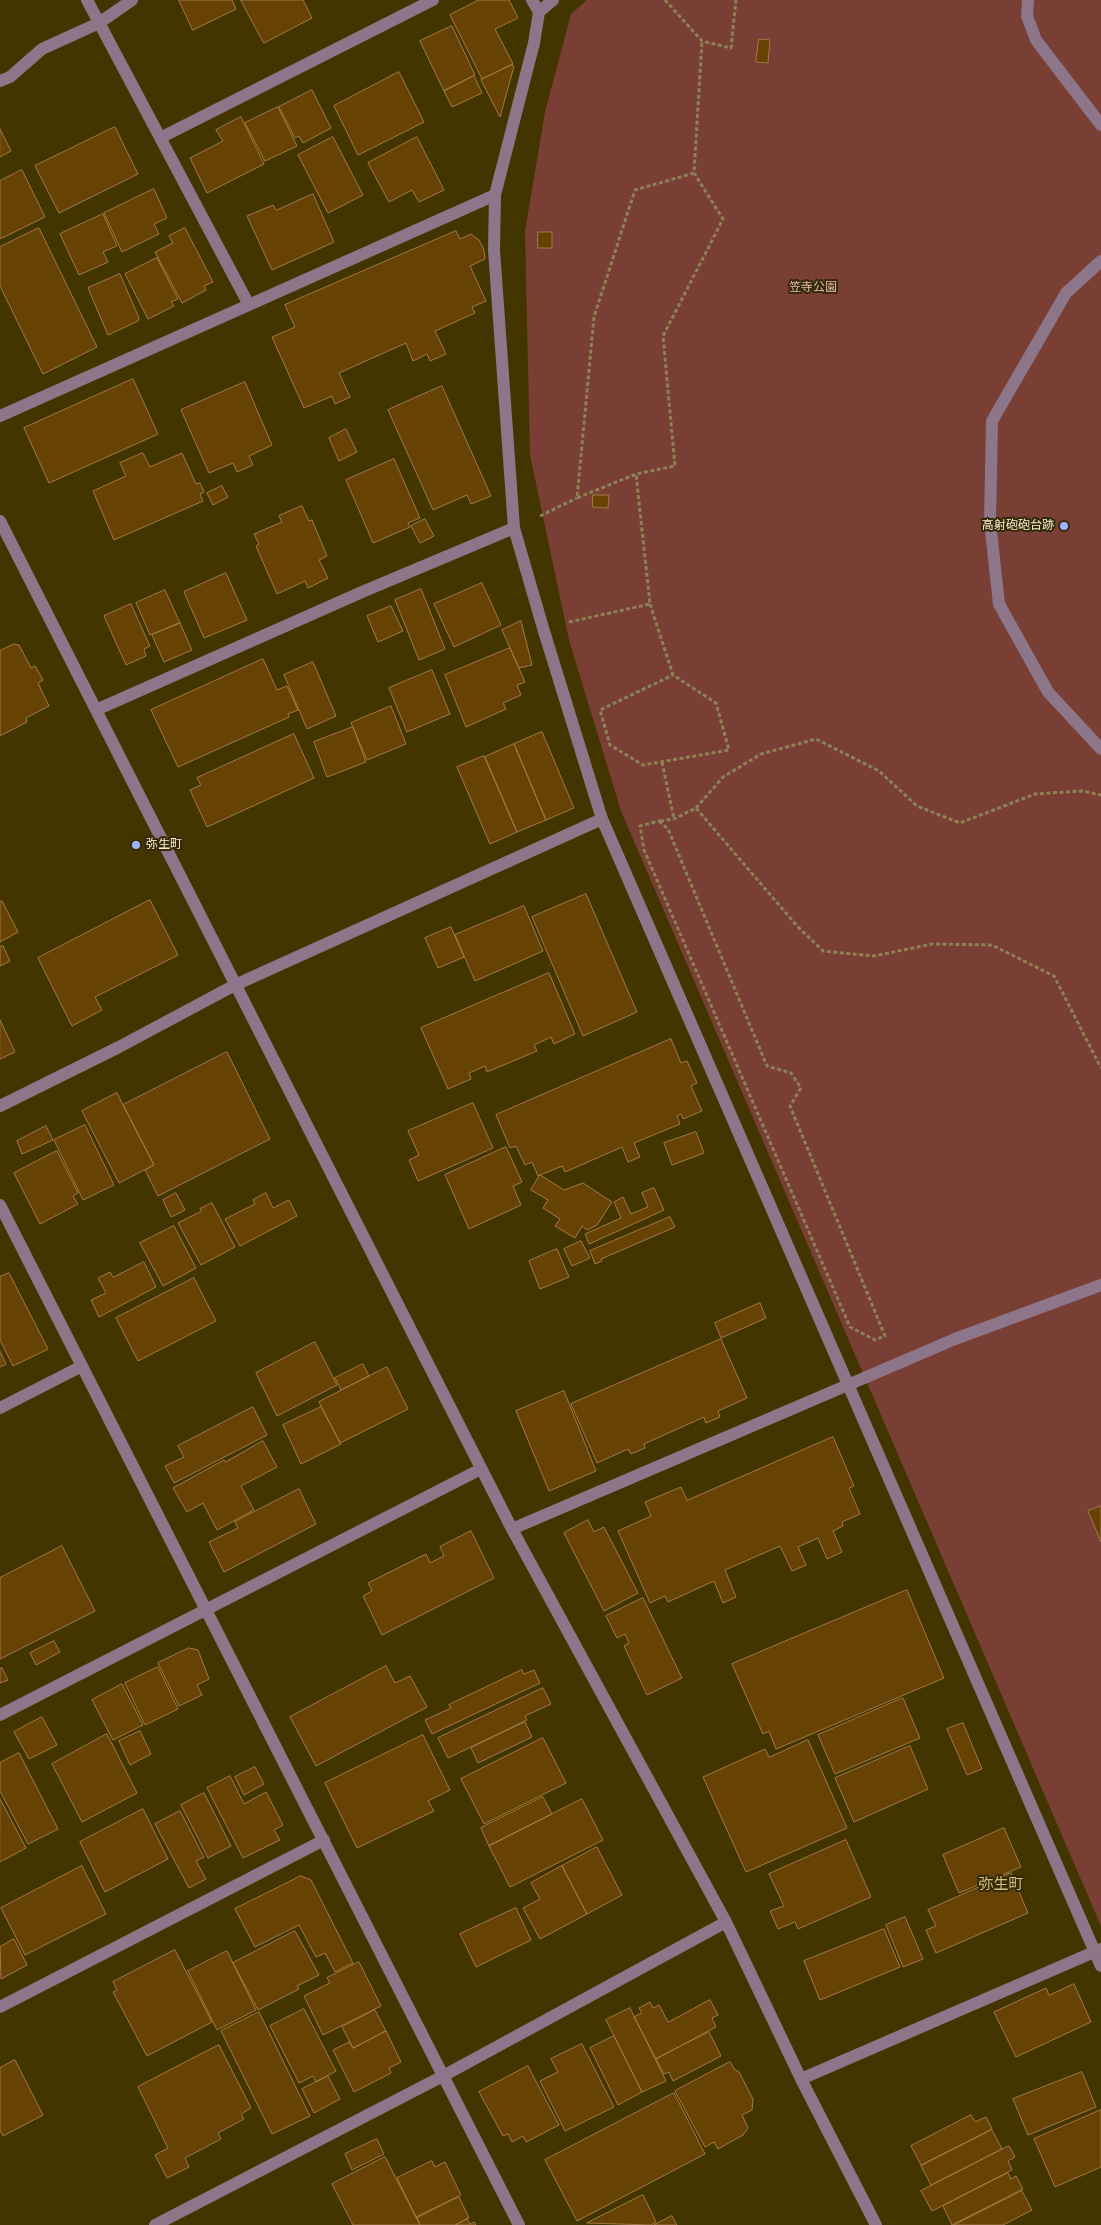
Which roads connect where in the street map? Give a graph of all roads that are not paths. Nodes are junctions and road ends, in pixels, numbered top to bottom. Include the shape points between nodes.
1 (87, 0) edge
2 (132, 0) edge
3 (433, 0) edge
4 (532, 0) edge
5 (554, 0) edge
6 (1028, 0) edge
7 (539, 12) junction
8 (99, 23) junction
9 (0, 81) edge
10 (1101, 125) edge
11 (160, 138) junction
12 (494, 195) junction
13 (1101, 261) edge
14 (248, 305) junction
15 (0, 416) edge
16 (0, 522) edge
17 (514, 528) junction
18 (96, 710) junction
19 (1101, 749) edge
20 (602, 819) junction
21 (236, 985) junction
22 (0, 1106) edge
23 (0, 1204) edge
24 (1101, 1285) edge
25 (82, 1366) junction
26 (849, 1384) junction
27 (0, 1408) edge
28 (481, 1469) junction
29 (512, 1529) junction
30 (206, 1610) junction
31 (0, 1715) edge
32 (324, 1840) junction
33 (726, 1922) junction
34 (1098, 1950) edge
35 (1101, 1966) edge
36 (0, 2007) edge
37 (444, 2076) junction
38 (801, 2079) junction
39 (155, 2225) edge
40 (519, 2225) edge
41 (876, 2225) edge

1 - 8 street
2 - 8 street
3 - 11 street
4 - 7 street
5 - 7 street
6 - 10 street via 1027,16 1036,40
7 - 12 street via 534,43
8 - 9 street via 42,49 10,77
8 - 11 street
11 - 14 street
12 - 14 street
12 - 17 street via 494,250
13 - 19 street via 1066,293 992,421 990,522 998,604 1048,692
14 - 15 street
16 - 18 street
17 - 18 street
17 - 20 street
18 - 21 street
20 - 21 street
20 - 26 street
21 - 22 street
21 - 28 street
23 - 25 street
24 - 26 street via 955,1339
25 - 27 street
25 - 30 street
26 - 29 street
26 - 34 street
28 - 29 street
28 - 30 street
29 - 33 street
30 - 31 street
30 - 32 street
32 - 36 street
32 - 37 street
33 - 37 street
33 - 38 street
34 - 35 street
34 - 38 street
37 - 39 street
37 - 40 street
38 - 41 street

